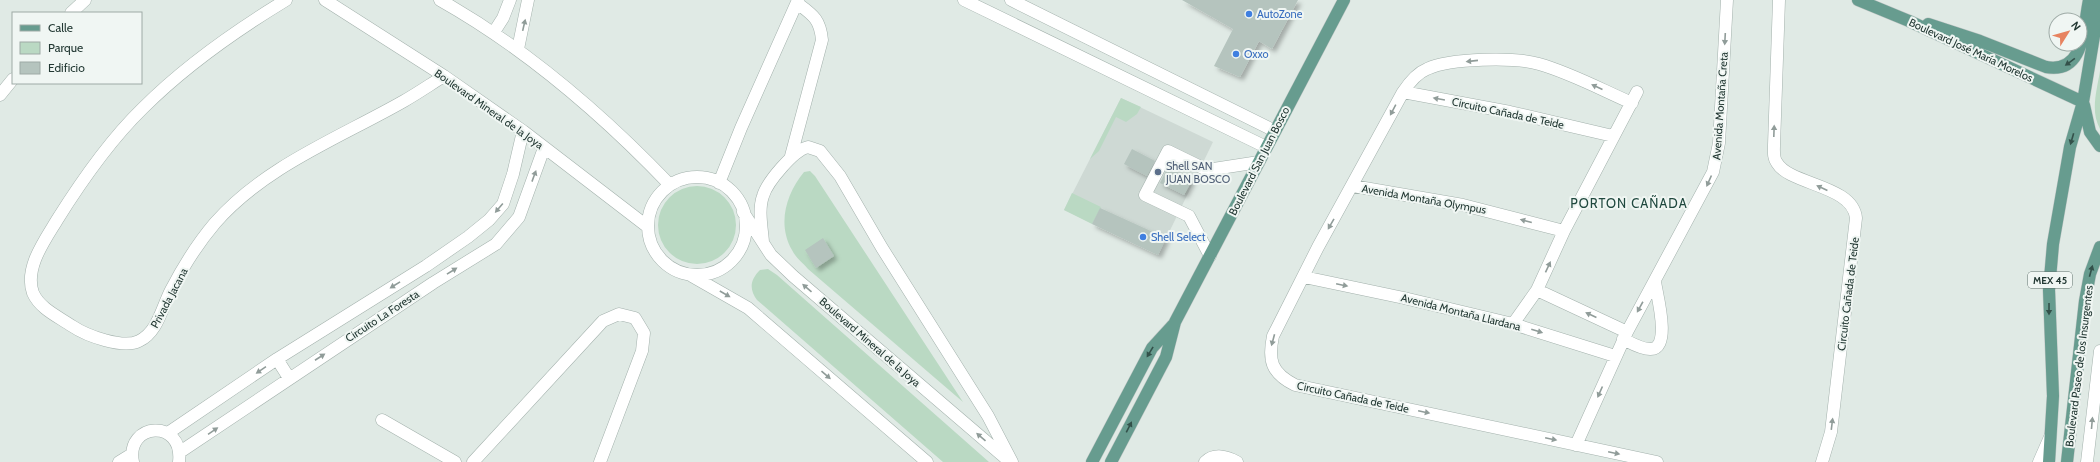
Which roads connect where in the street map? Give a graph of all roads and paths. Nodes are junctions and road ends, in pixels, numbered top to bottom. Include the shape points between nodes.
1 (85, 0) edge
2 (286, 0) edge
3 (325, 0) edge
4 (440, 0) edge
5 (510, 0) edge
6 (528, 0) edge
7 (964, 0) edge
8 (1011, 0) edge
9 (1344, 0) edge
10 (1727, 0) edge
11 (1779, 0) edge
12 (1858, 0) edge
13 (2089, 0) edge
14 (2100, 0) edge
15 (798, 2) edge
16 (73, 12) edge
17 (1909, 21) junction
18 (494, 32) junction
19 (518, 49) junction
20 (444, 76) junction
21 (12, 80) edge
22 (1403, 92) junction
23 (1637, 92) dead end
24 (0, 94) edge
25 (2083, 102) junction
26 (1632, 103) junction
27 (523, 131) junction
28 (1275, 131) junction
29 (1614, 136) junction
30 (2100, 146) edge
31 (1266, 147) junction
32 (544, 148) junction
33 (791, 156) junction
34 (1259, 162) junction
35 (719, 183) junction
36 (670, 185) junction
37 (1353, 186) junction
38 (743, 212) junction
39 (648, 227) junction
40 (1564, 231) junction
41 (763, 242) junction
42 (2100, 248) edge
43 (1210, 256) junction
44 (426, 266) junction
45 (691, 275) junction
46 (1304, 277) junction
47 (1655, 282) junction
48 (433, 283) junction
49 (1537, 290) junction
50 (1175, 322) junction
51 (1513, 324) junction
52 (1625, 336) junction
53 (2100, 351) edge
54 (1615, 356) junction
55 (277, 359) junction
56 (289, 378) junction
57 (382, 420) dead end
58 (168, 434) junction
59 (2051, 434) junction
60 (2095, 443) edge
61 (1576, 445) junction
62 (179, 457) edge
63 (133, 458) edge
64 (119, 462) edge
65 (455, 462) edge
66 (473, 462) edge
67 (600, 462) edge
68 (927, 462) edge
69 (1011, 462) edge
70 (1092, 462) edge
71 (1111, 462) edge
72 (1205, 462) edge
73 (1236, 462) edge
74 (1657, 462) edge
75 (1822, 462) edge
76 (2039, 462) edge
77 (2049, 462) edge
78 (2067, 462) edge
79 (2087, 462) edge

1 - 16 street
2 - 20 street, Privada Jacana via 235,32 180,75 143,108 83,181 43,243 33,265 32,287 38,302 44,308 77,329 99,337 121,344 139,342 154,326 170,291 195,249 216,222 250,190 287,164
3 - 20 street, Boulevard Mineral de la Joya
4 - 18 street
5 - 18 street
19 -> 6 street
7 - 31 street
8 - 28 street
9 - 28 main road, Boulevard San Juan Bosco
10 -> 47 street, Avenida Montaña Creta via 1719,143 1715,166 1708,185
75 -> 11 street, Circuito Cañada de Teide via 1831,432 1856,214 1846,200 1781,168 1775,159
12 - 17 main road, Boulevard José María Morelos
13 -> 17 main road via 2078,55 2072,62 2055,68 2046,67 1933,24
14 - 25 main road, MEX 45
15 - 33 street via 815,17 821,27 822,40
15 - 35 street
17 - 25 main road, Boulevard José María Morelos
18 - 19 street
19 - 36 street via 601,116
20 - 27 street, Boulevard Mineral de la Joya
21 - 24 street
26 -> 22 street, Circuito Cañada de Teide via 1538,63 1483,59 1447,63 1426,69 1411,81
29 -> 22 street, Circuito Cañada de Teide via 1510,112
22 -> 37 street, Circuito Cañada de Teide
23 - 26 street
25 - 30 main road, MEX 45 via 2089,128
25 -> 59 main road, Boulevard Paseo de los Insurgentes / MEX 45 via 2070,148 2057,215 2049,290 2053,396
26 - 29 street
27 - 32 street, Boulevard Mineral de la Joya
27 -> 44 street, Circuito La Foresta via 503,204 489,220 468,237
28 - 31 main road, Boulevard San Juan Bosco
29 - 40 street
31 - 34 main road, Boulevard San Juan Bosco
32 - 39 street, Boulevard Mineral de la Joya
48 -> 32 street, Circuito La Foresta via 496,244 509,230 519,217
33 - 41 street via 763,195
33 - 69 street via 808,147 820,151 828,160 988,416
34 - 43 main road, Boulevard San Juan Bosco
34 - 43 street via 1207,170 1168,151 1145,196 1189,216
35 - 36 street via 703,178 686,178
35 - 38 street via 738,200
36 - 39 street via 658,196 650,210
40 -> 37 street, Avenida Montaña Olympus via 1463,205
37 -> 46 street, Circuito Cañada de Teide
38 - 41 street, Boulevard Mineral de la Joya
38 - 45 street via 746,225 744,239 730,263 705,275
39 - 45 street via 650,241 656,254 678,272
49 -> 40 street
69 -> 41 street, Boulevard Mineral de la Joya via 793,276 771,255
78 -> 42 main road, Boulevard Paseo de los Insurgentes / MEX 45 via 2085,301 2090,274
43 - 50 main road, Boulevard San Juan Bosco
44 - 48 street
44 -> 55 street, Circuito La Foresta
45 -> 68 street via 748,308
46 -> 51 street, Avenida Montaña Llardana
46 -> 61 street, Circuito Cañada de Teide via 1273,336 1270,350 1272,363 1278,375 1286,380 1295,385
47 -> 52 street, Avenida Montaña Creta
47 - 52 street via 1661,322 1661,343 1658,347 1648,350
56 -> 48 street, Circuito La Foresta
49 - 51 street
52 -> 49 street
50 -> 70 main road, Boulevard San Juan Bosco via 1152,348
71 -> 50 main road, Boulevard San Juan Bosco via 1166,357
51 -> 54 street, Avenida Montaña Llardana
52 - 54 street, Avenida Montaña Creta
60 -> 53 street
54 -> 61 street
55 - 56 street
55 -> 58 street, Circuito La Foresta
62 -> 56 street, Circuito La Foresta
57 - 65 street
58 - 62 street via 176,441
58 - 63 street via 156,430 144,433 135,442
59 - 76 street
59 - 77 main road, Boulevard Paseo de los Insurgentes / MEX 45
60 - 79 street
61 -> 74 street, Circuito Cañada de Teide
63 - 64 street
66 - 67 street via 603,321 620,314 635,318 644,333 642,351
72 - 73 street via 1217,456 1224,456

